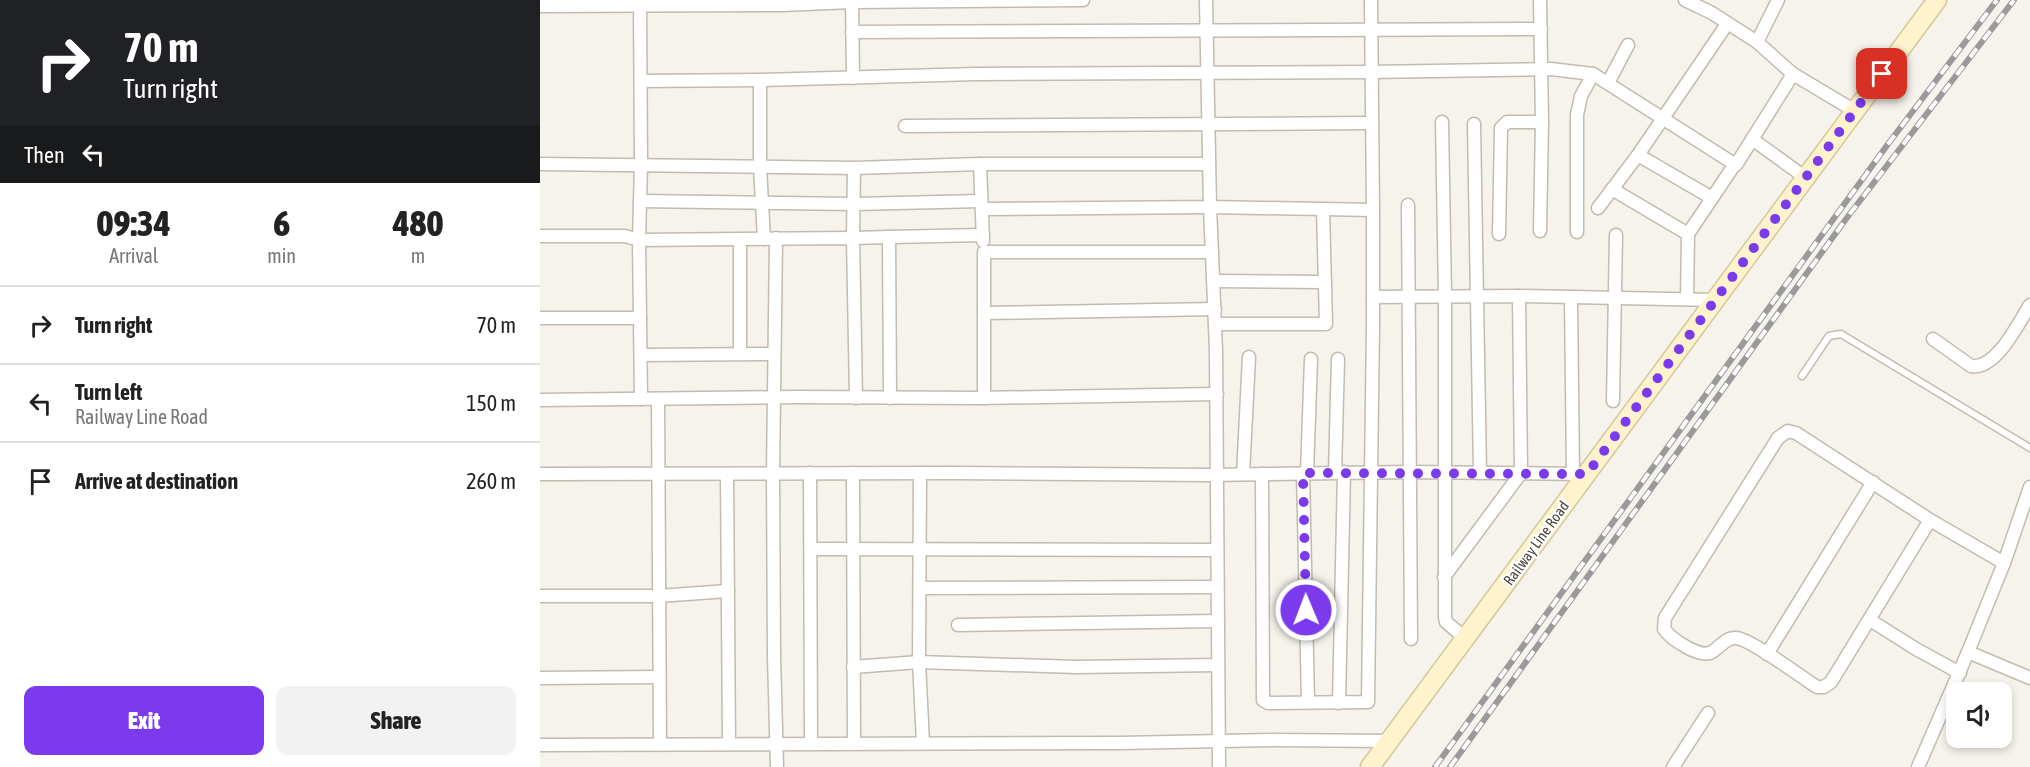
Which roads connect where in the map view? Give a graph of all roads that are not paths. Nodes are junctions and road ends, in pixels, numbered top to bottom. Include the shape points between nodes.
1 (1030, 0) edge
2 (1083, 0) edge
3 (1206, 0) edge
4 (1371, 0) edge
5 (1540, 0) edge
6 (1685, 0) edge
7 (1778, 0) edge
8 (1937, 0) edge
9 (852, 1) edge
10 (640, 3) edge
11 (540, 6) edge
12 (1727, 24) junction
13 (1370, 29) junction
14 (1541, 29) junction
15 (1206, 31) junction
16 (852, 32) junction
17 (1757, 42) junction
18 (1628, 45) dead end
19 (1542, 69) junction
20 (1206, 72) junction
21 (1370, 72) junction
22 (1593, 74) junction
23 (1793, 74) junction
24 (853, 78) junction
25 (760, 80) junction
26 (641, 81) junction
27 (1608, 83) junction
28 (1855, 111) junction
29 (1664, 119) junction
30 (1442, 122) dead end
31 (1542, 122) junction
32 (1371, 123) junction
33 (1208, 124) junction
34 (1473, 124) dead end
35 (905, 126) dead end
36 (1752, 139) junction
37 (1638, 155) junction
38 (540, 164) edge
39 (980, 164) junction
40 (1209, 164) junction
41 (1735, 164) junction
42 (641, 165) junction
43 (760, 167) junction
44 (854, 168) junction
45 (1806, 178) junction
46 (1612, 189) junction
47 (1712, 198) junction
48 (640, 201) junction
49 (762, 203) junction
50 (854, 204) junction
51 (982, 205) junction
52 (1408, 206) dead end
53 (1209, 207) junction
54 (1598, 208) dead end
55 (1323, 210) junction
56 (1373, 210) junction
57 (1540, 231) dead end
58 (1578, 232) dead end
59 (1499, 234) dead end
60 (1688, 234) junction
61 (983, 235) junction
62 (1616, 235) dead end
63 (540, 236) edge
64 (889, 237) junction
65 (770, 238) junction
66 (853, 238) junction
67 (639, 240) junction
68 (740, 240) junction
69 (984, 252) junction
70 (1212, 252) junction
71 (1214, 281) junction
72 (1325, 282) junction
73 (1409, 296) junction
74 (1445, 296) junction
75 (1478, 296) junction
76 (1519, 296) junction
77 (1372, 297) junction
78 (1571, 297) junction
79 (1615, 298) junction
80 (1687, 299) junction
81 (1716, 300) junction
82 (2030, 305) edge
83 (1215, 309) junction
84 (984, 313) junction
85 (540, 318) edge
86 (640, 318) junction
87 (1215, 324) junction
88 (1933, 339) dead end
89 (740, 353) junction
90 (774, 354) junction
91 (641, 355) junction
92 (1249, 357) dead end
93 (1311, 359) dead end
94 (1338, 359) dead end
95 (1802, 376) dead end
96 (1216, 394) junction
97 (774, 398) junction
98 (856, 398) junction
99 (890, 398) junction
100 (984, 398) junction
101 (641, 399) junction
102 (658, 399) junction
103 (540, 400) edge
104 (1613, 400) dead end
105 (2030, 448) edge
106 (1340, 472) junction
107 (1410, 472) junction
108 (1444, 472) junction
109 (773, 473) junction
110 (810, 473) junction
111 (853, 473) junction
112 (920, 473) junction
113 (1305, 473) junction
114 (1371, 473) junction
115 (1480, 473) junction
116 (1521, 473) junction
117 (540, 474) edge
118 (658, 474) junction
119 (727, 474) junction
120 (1243, 474) junction
121 (1262, 474) junction
122 (1580, 474) junction
123 (1217, 475) junction
124 (1873, 482) junction
125 (2030, 487) edge
126 (1930, 520) junction
127 (811, 549) junction
128 (919, 549) junction
129 (853, 550) junction
130 (1217, 550) junction
131 (2004, 563) junction
132 (1444, 576) junction
133 (1218, 587) junction
134 (920, 588) junction
135 (728, 591) junction
136 (540, 596) edge
137 (658, 596) junction
138 (1870, 620) junction
139 (1218, 621) junction
140 (958, 625) dead end
141 (1465, 638) junction
142 (1411, 639) dead end
143 (1968, 652) junction
144 (1767, 654) junction
145 (919, 662) junction
146 (1218, 665) junction
147 (853, 667) junction
148 (1960, 673) junction
149 (658, 677) junction
150 (540, 678) edge
151 (2030, 678) edge
152 (1308, 702) junction
153 (1339, 703) junction
154 (1708, 713) dead end
155 (1218, 741) junction
156 (1389, 741) junction
157 (776, 743) junction
158 (811, 743) junction
159 (854, 743) junction
160 (923, 743) junction
161 (660, 744) junction
162 (729, 744) junction
163 (540, 745) edge
164 (1677, 766) edge
165 (777, 767) edge
166 (1219, 767) edge
167 (1370, 767) edge
168 (1918, 767) edge

1 - 2 street
1 - 9 street
3 - 15 street
4 - 13 street
5 - 14 street
6 - 12 street
7 - 17 street
8 - 28 street, Railway Line Road
9 - 10 street via 782,5
9 - 16 street
10 - 11 street
10 - 26 street
12 - 17 street
12 - 29 street
13 - 14 street
13 - 15 street
13 - 21 street
14 - 19 street
15 - 16 street
15 - 20 street
16 - 24 street
17 - 23 street
18 - 27 street
19 - 21 street
19 - 22 street
19 - 31 street
20 - 21 street
20 - 24 street
20 - 33 street
21 - 32 street
22 - 27 street
22 - 58 street via 1581,96 1577,115
23 - 28 street
23 - 36 street
24 - 25 street
25 - 26 street
25 - 43 street
26 - 42 street
27 - 29 street
28 - 45 street, Railway Line Road
29 - 37 street
29 - 41 street
30 - 74 street
31 - 57 street
31 - 59 street via 1507,122 1500,128
32 - 33 street
32 - 56 street
33 - 35 street
33 - 40 street
34 - 75 street
36 - 41 street
36 - 45 street
37 - 46 street
37 - 47 street
38 - 42 street
39 - 40 street
39 - 44 street
39 - 51 street
40 - 53 street
41 - 47 street
42 - 43 street
42 - 48 street
43 - 44 street
43 - 49 street
44 - 50 street
45 - 81 street, Railway Line Road
46 - 54 street
46 - 60 street
47 - 60 street
48 - 49 street
48 - 67 street
49 - 50 street
49 - 65 street
50 - 51 street
50 - 66 street
51 - 53 street
51 - 61 street
52 - 73 street
53 - 55 street
53 - 70 street
55 - 56 street
55 - 72 street
56 - 77 street
60 - 80 street
61 - 64 street
61 - 69 street
62 - 79 street
63 - 67 street via 625,236
64 - 66 street
64 - 99 street
65 - 66 street
65 - 68 street
65 - 90 street
66 - 98 street
67 - 68 street
67 - 86 street
68 - 89 street
69 - 70 street
69 - 84 street
70 - 71 street
71 - 72 street
71 - 83 street
72 - 87 street via 1326,324
73 - 74 street
73 - 77 street
73 - 107 street
74 - 75 street
74 - 108 street
75 - 76 street
75 - 115 street
76 - 78 street
76 - 116 street
77 - 114 street
78 - 79 street
78 - 122 street
79 - 80 street
79 - 104 street
80 - 81 street
81 - 122 street, Railway Line Road
82 - 88 street via 2003,347 1979,368
83 - 84 street
83 - 87 street
84 - 100 street
85 - 86 street
86 - 91 street
87 - 96 street
89 - 90 street
89 - 91 street
90 - 97 street
91 - 101 street
92 - 120 street
93 - 113 street
94 - 106 street
95 - 105 lane via 1829,336 1841,334
96 - 100 street
96 - 123 street
97 - 98 street
97 - 102 street
97 - 109 street
98 - 99 street
99 - 100 street
101 - 102 street
101 - 103 street
102 - 118 street
106 - 113 street
106 - 114 street
106 - 153 street
107 - 108 street
107 - 114 street
107 - 142 street
108 - 115 street
108 - 132 street
109 - 110 street
109 - 119 street
109 - 157 street
110 - 111 street
110 - 127 street
111 - 112 street
111 - 129 street
112 - 123 street
112 - 128 street
113 - 121 street
113 - 152 street
114 - 153 street via 1369,700
115 - 116 street
116 - 122 street
116 - 132 street
117 - 118 street
118 - 119 street
118 - 137 street
119 - 135 street
120 - 121 street
120 - 123 street
121 - 152 street via 1263,700
122 - 141 street, Railway Line Road
123 - 130 street
124 - 126 street
124 - 144 street
124 - 144 street via 1796,433 1784,432 1665,618 1666,632 1696,652 1713,652 1732,638
125 - 131 street
126 - 131 street
126 - 138 street
127 - 129 street
127 - 158 street
128 - 129 street
128 - 130 street
128 - 134 street
129 - 147 street
130 - 133 street
131 - 143 street
132 - 141 street via 1446,622
133 - 134 street
133 - 139 street
134 - 145 street
135 - 137 street
135 - 162 street
136 - 137 street
137 - 149 street
138 - 144 street via 1824,687 1816,687
138 - 148 street
139 - 140 street
139 - 146 street
141 - 156 street, Railway Line Road
143 - 148 street
143 - 151 street
145 - 146 street via 1077,667
145 - 147 street
145 - 160 street
146 - 155 street
147 - 159 street
148 - 168 street
149 - 150 street
149 - 161 street
152 - 153 street
154 - 164 street
155 - 156 street
155 - 160 street
155 - 166 street
156 - 167 street, Railway Line Road
157 - 158 street
157 - 162 street
157 - 165 street
158 - 159 street
159 - 160 street
161 - 162 street
161 - 163 street

